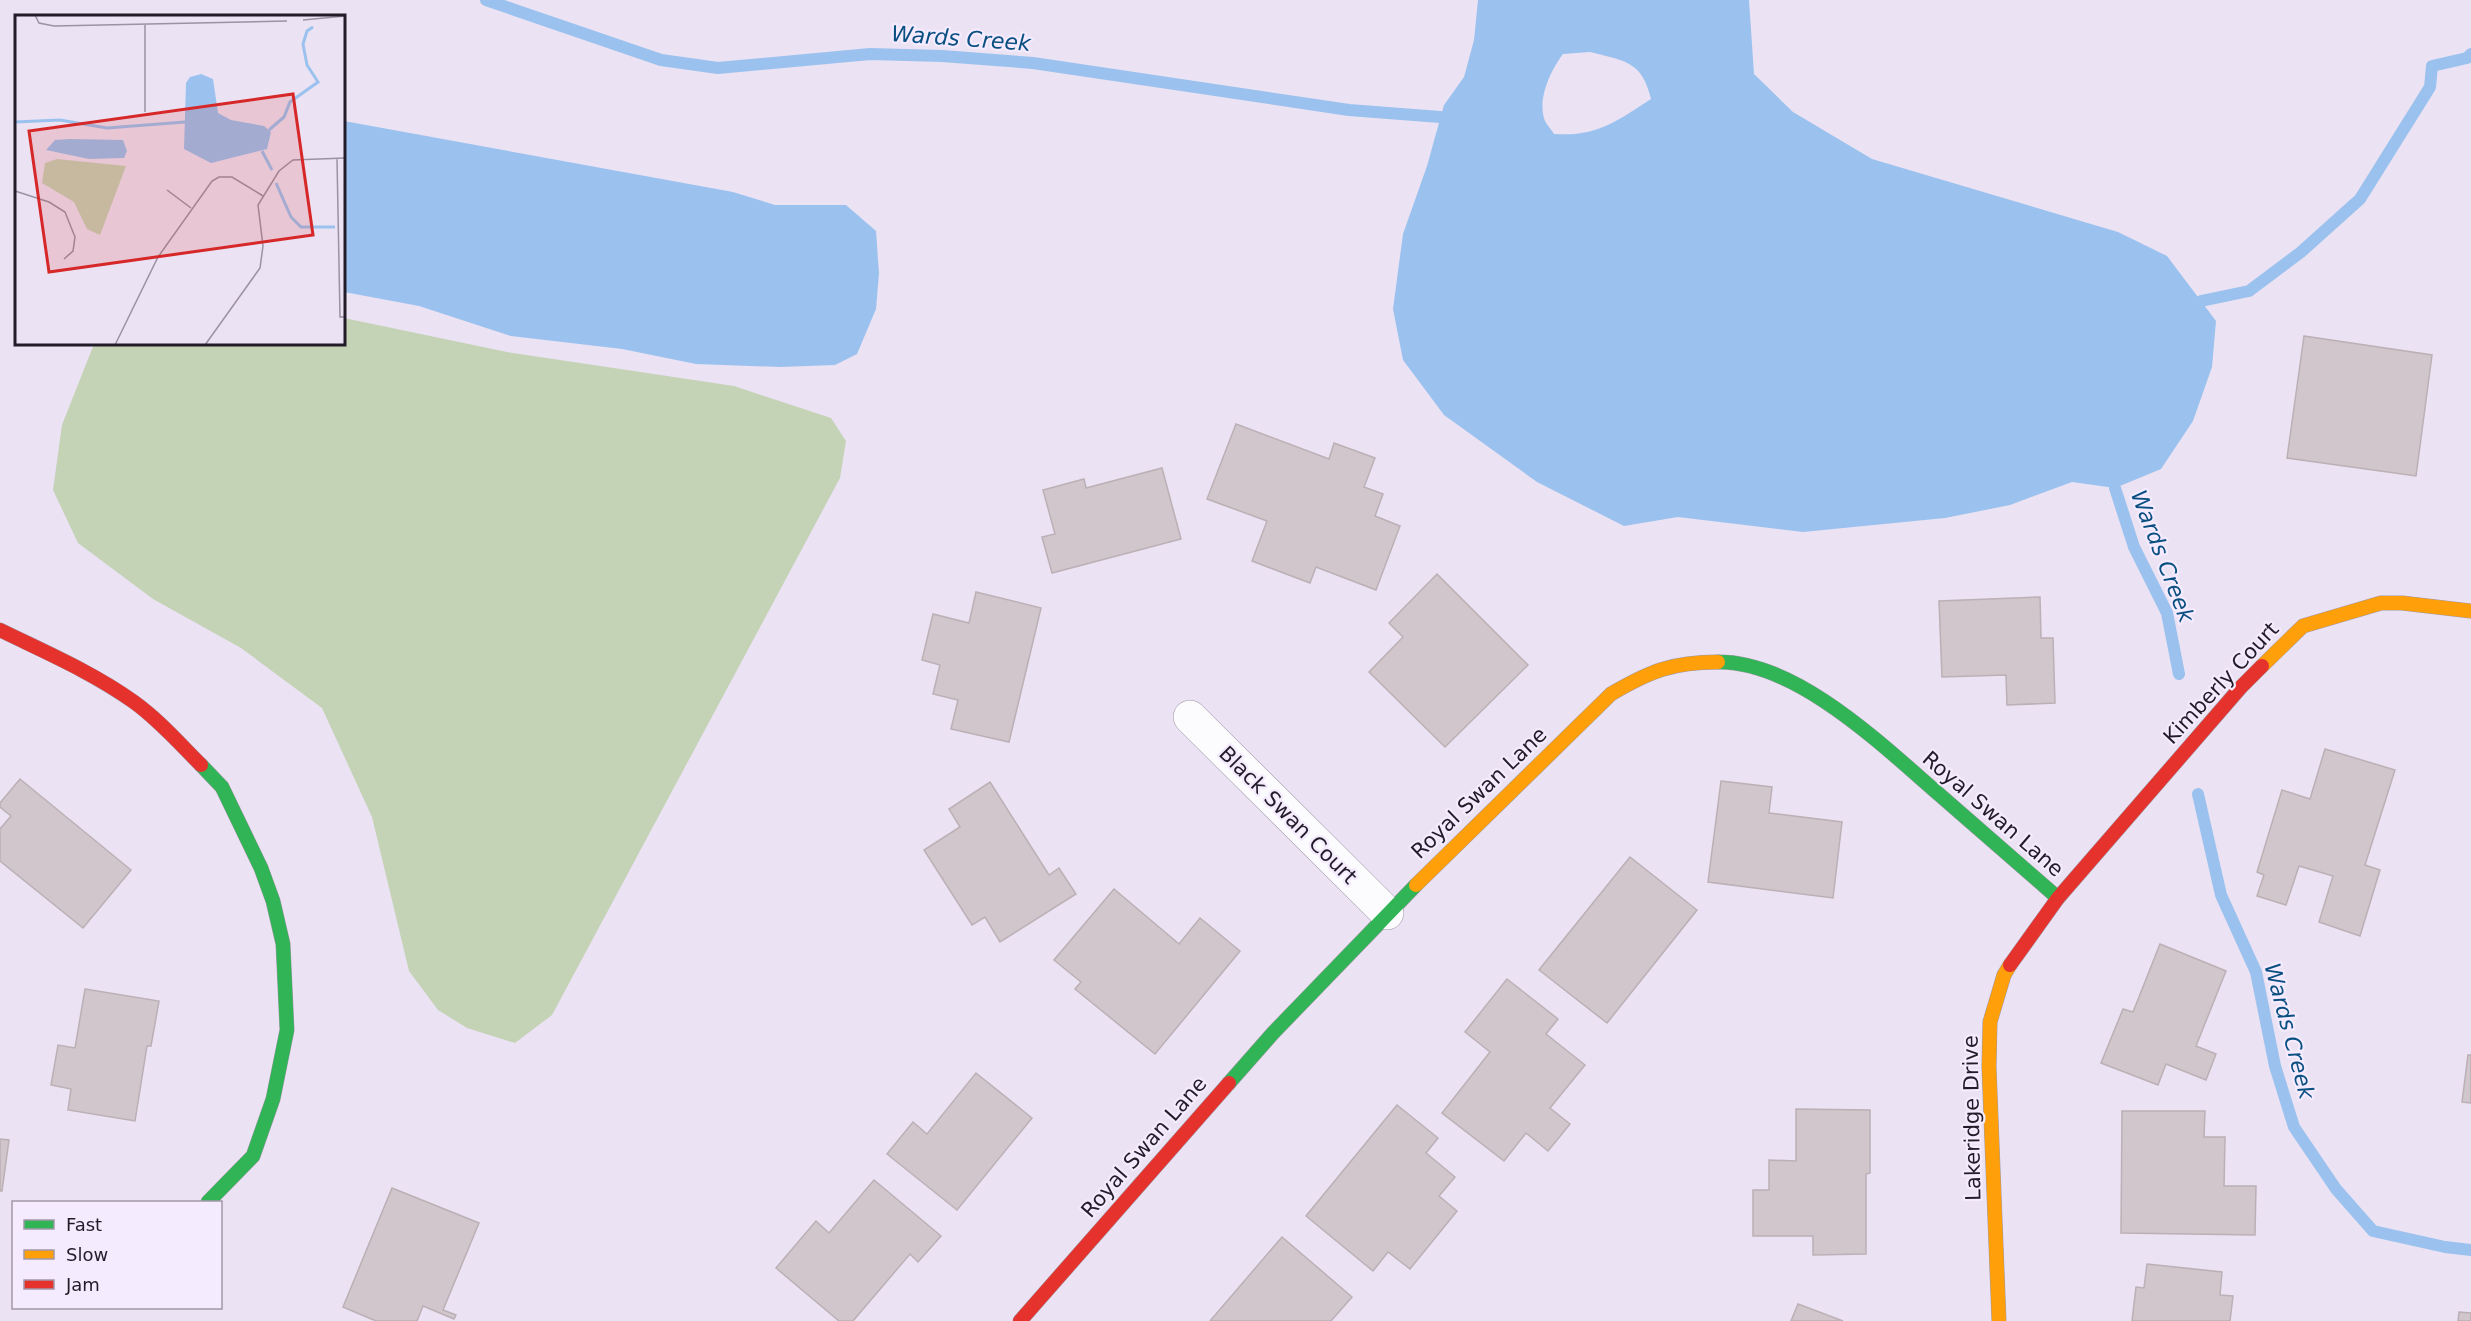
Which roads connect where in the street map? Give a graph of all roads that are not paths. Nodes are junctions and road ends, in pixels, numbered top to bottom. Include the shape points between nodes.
1 (2471, 611) edge
2 (0, 630) edge
3 (1190, 717) dead end
4 (2058, 898) junction
5 (1387, 913) junction
6 (210, 1201) edge
7 (1020, 1321) edge
8 (1999, 1321) edge

1 - 4 street, Kimberly Court via 2381,603 2303,626 2241,687
2 - 6 street via 93,675 159,722 222,787 269,890 283,944 286,976 286,1030 273,1099 253,1156
3 - 5 street, Black Swan Court
4 - 5 street, Royal Swan Lane via 1831,704 1800,685 1745,665 1715,661 1684,662 1649,672 1611,694
4 - 8 street, Lakeridge Drive via 2014,956 1990,1022
5 - 7 street, Royal Swan Lane via 1273,1033

